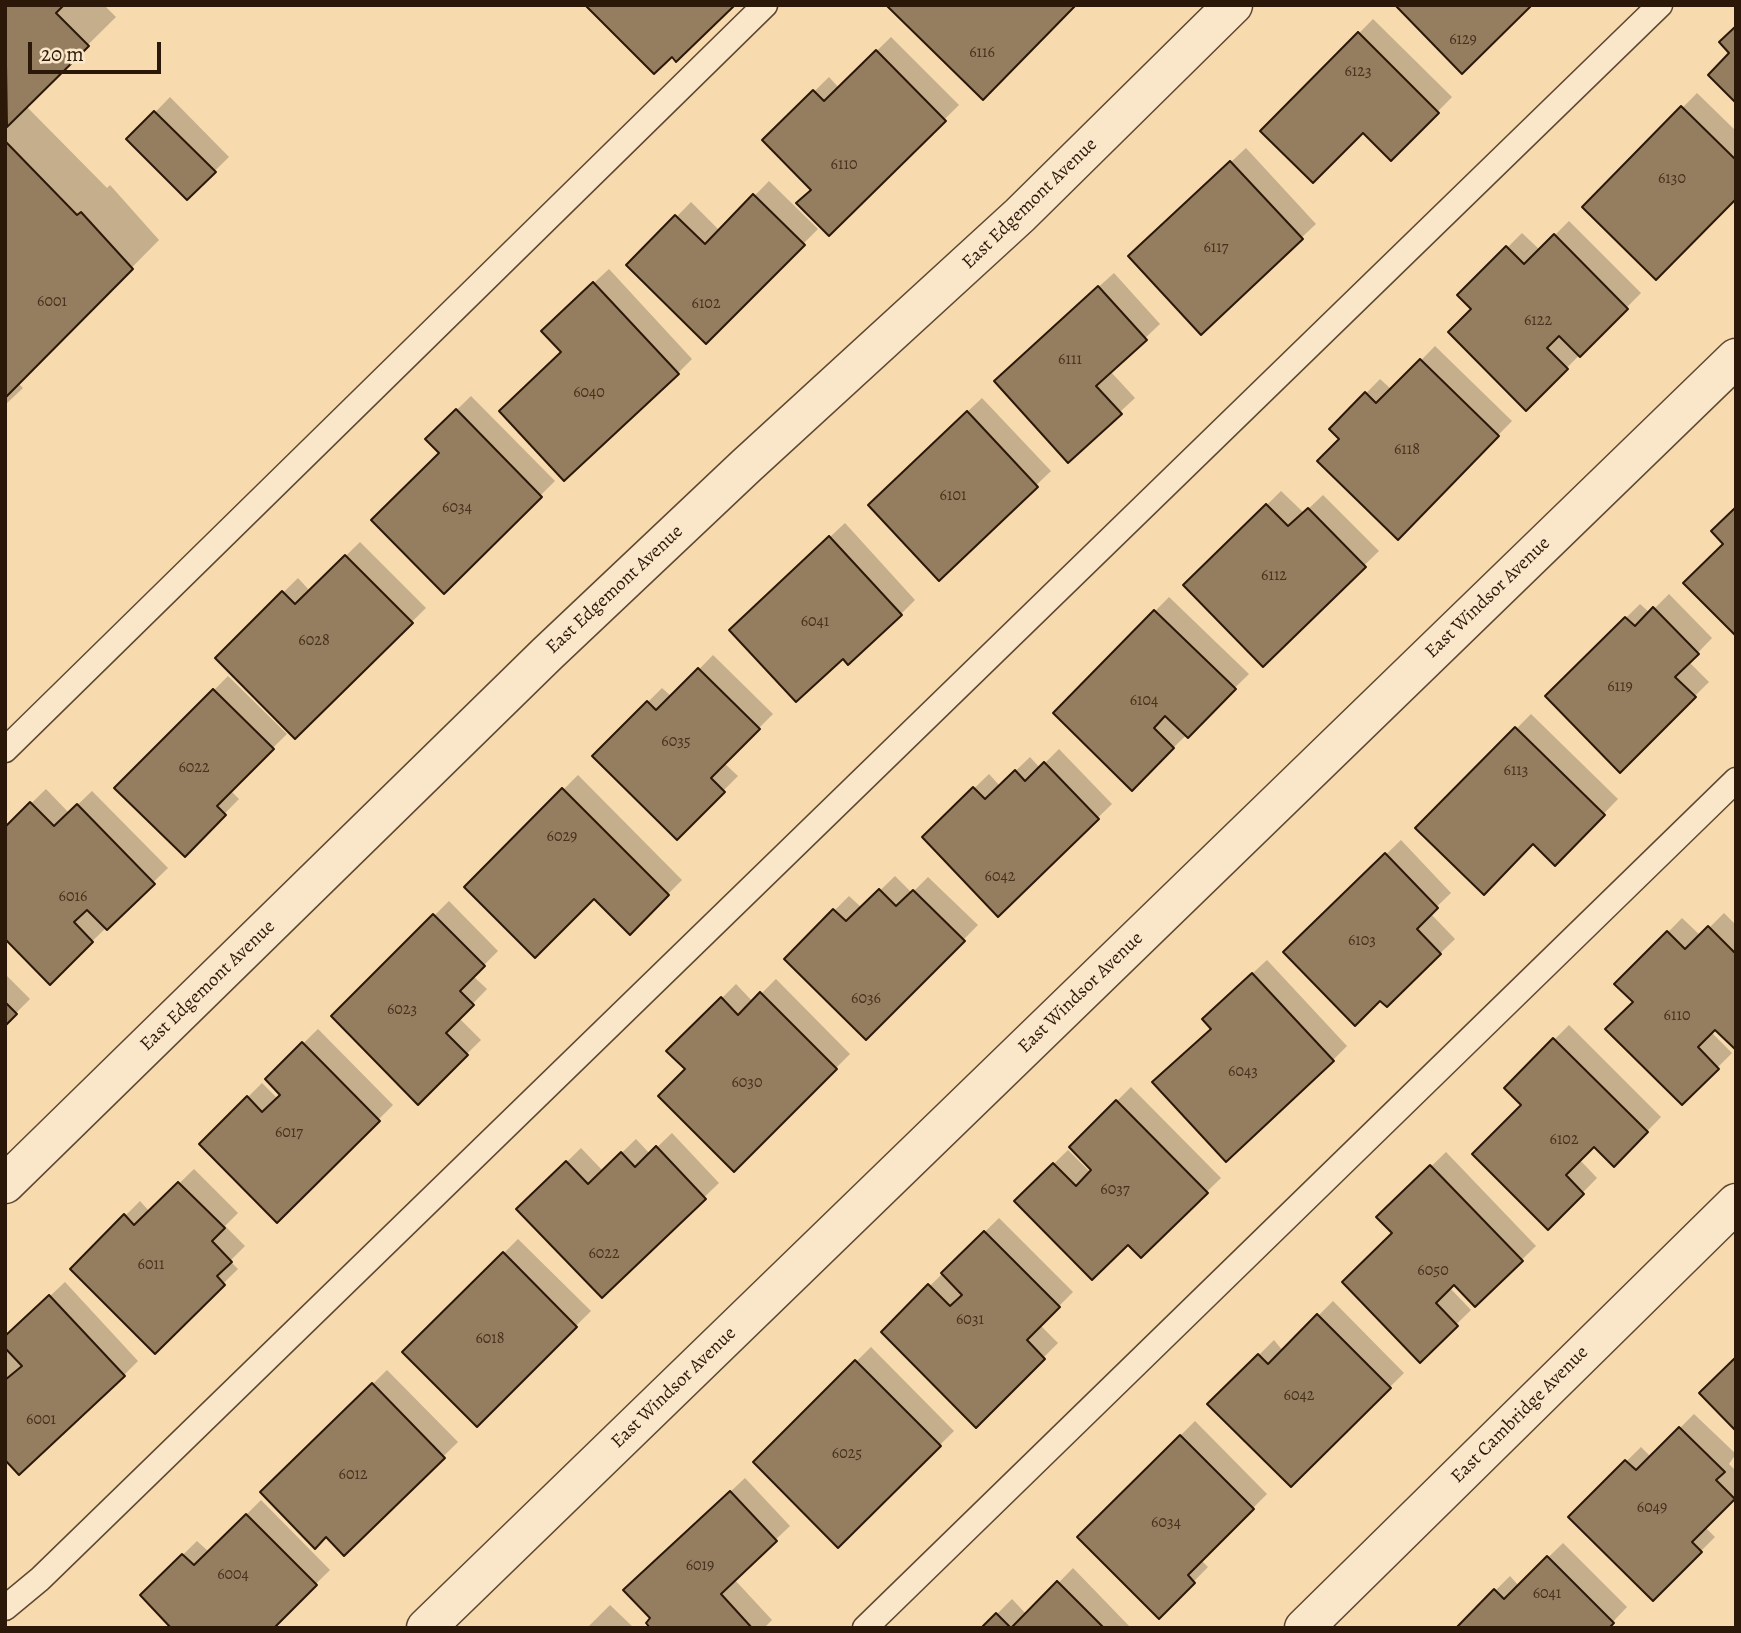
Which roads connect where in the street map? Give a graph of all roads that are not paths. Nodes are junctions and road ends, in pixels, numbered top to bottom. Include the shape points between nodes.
1 (765, 5) edge
2 (1233, 5) edge
3 (1660, 5) edge
4 (1736, 358) edge
5 (5, 750) edge
6 (1736, 780) edge
7 (5, 1184) edge
8 (1736, 1203) edge
9 (5, 1608) edge
10 (426, 1628) edge
11 (865, 1628) edge
12 (1304, 1628) edge

1 - 5 lane
2 - 7 street, East Edgemont Avenue via 1020,215 547,654
3 - 9 lane via 70,1550
4 - 10 street, East Windsor Avenue
6 - 11 lane
8 - 12 street, East Cambridge Avenue

